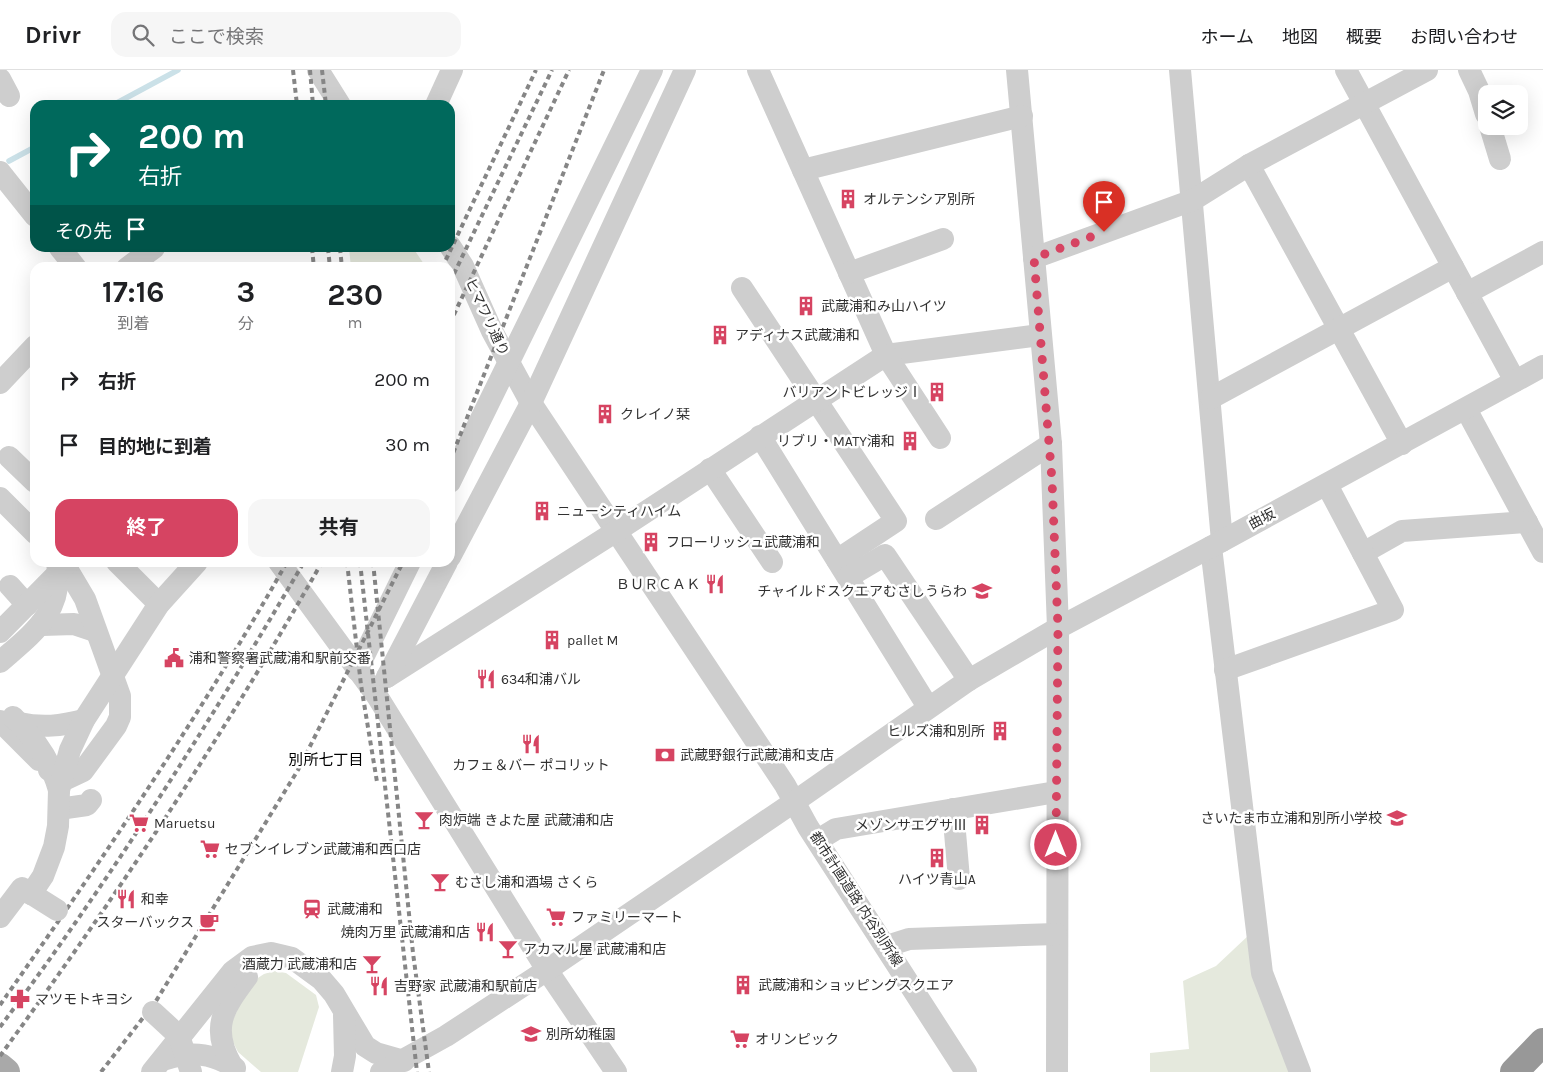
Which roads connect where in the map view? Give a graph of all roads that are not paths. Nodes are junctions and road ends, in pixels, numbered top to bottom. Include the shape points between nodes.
1 (318, 70) edge
2 (452, 70) edge
3 (652, 70) edge
4 (685, 70) edge
5 (758, 70) edge
6 (1017, 70) edge
7 (1180, 70) edge
8 (1346, 70) edge
9 (1427, 70) edge
10 (1469, 70) edge
11 (1478, 90) edge
12 (337, 100) edge
13 (438, 100) edge
14 (1364, 104) junction
15 (1022, 116) junction
16 (1493, 135) edge
17 (1500, 159) dead end
18 (1249, 165) junction
19 (803, 170) junction
20 (0, 172) edge
21 (1193, 200) junction
22 (30, 210) edge
23 (943, 239) dead end
24 (63, 252) edge
25 (149, 252) edge
26 (454, 252) edge
27 (1543, 252) edge
28 (1034, 258) junction
29 (71, 262) edge
30 (135, 262) edge
31 (1453, 267) junction
32 (849, 273) junction
33 (742, 288) dead end
34 (1468, 293) junction
35 (1338, 328) junction
36 (1040, 334) junction
37 (30, 351) edge
38 (886, 354) junction
39 (509, 362) junction
40 (1543, 366) edge
41 (1515, 381) junction
42 (0, 383) edge
43 (1211, 398) junction
44 (816, 400) junction
45 (531, 403) junction
46 (1466, 409) junction
47 (760, 436) junction
48 (940, 438) dead end
49 (1051, 444) junction
50 (1402, 444) junction
51 (9, 457) dead end
52 (710, 469) junction
53 (455, 472) edge
54 (30, 477) edge
55 (1327, 484) junction
56 (0, 498) edge
57 (936, 519) dead end
58 (1527, 522) junction
59 (30, 528) edge
60 (615, 532) junction
61 (1216, 544) junction
62 (455, 547) edge
63 (1363, 552) junction
64 (1543, 552) edge
65 (772, 562) dead end
66 (58, 567) edge
67 (63, 567) edge
68 (67, 567) edge
69 (122, 567) edge
70 (192, 567) edge
71 (283, 567) edge
72 (408, 567) edge
73 (444, 567) edge
74 (843, 568) junction
75 (10, 586) dead end
76 (159, 604) junction
77 (28, 605) junction
78 (42, 625) junction
79 (1058, 628) junction
80 (95, 631) junction
81 (0, 632) edge
82 (0, 662) edge
83 (357, 670) junction
84 (1226, 670) junction
85 (968, 680) junction
86 (382, 687) junction
87 (0, 704) edge
88 (928, 707) junction
89 (84, 720) junction
90 (10, 722) edge
91 (1056, 792) junction
92 (57, 794) junction
93 (92, 800) dead end
94 (794, 802) junction
95 (953, 809) junction
96 (818, 840) junction
97 (959, 879) dead end
98 (31, 894) junction
99 (57, 910) dead end
100 (0, 917) edge
101 (0, 927) edge
102 (1056, 934) junction
103 (887, 946) junction
104 (268, 953) junction
105 (547, 970) junction
106 (344, 1009) junction
107 (153, 1012) dead end
108 (1543, 1042) edge
109 (404, 1061) junction
110 (158, 1066) edge
111 (0, 1067) edge
112 (236, 1069) edge
113 (6, 1072) edge
114 (191, 1072) edge
115 (342, 1072) edge
116 (381, 1072) edge
117 (616, 1072) edge
118 (966, 1072) edge
119 (1057, 1072) edge
120 (1300, 1072) edge
121 (1514, 1072) edge

1 - 12 street
2 - 13 street
3 - 39 street
4 - 45 street
5 - 19 street
6 - 15 street
7 - 21 street
8 - 14 street
9 - 14 street
10 - 11 street
14 - 18 street
14 - 31 street
15 - 19 street
15 - 28 street
16 - 17 street
18 - 21 street
18 - 35 street
19 - 32 street
20 - 22 street
21 - 28 street
21 - 43 street
23 - 32 street
24 - 29 street
25 - 30 street
26 - 39 street, ヒマワリ通り via 464,266 492,332
27 - 34 street
28 - 36 street
31 - 34 street
31 - 35 street
32 - 38 street
33 - 44 street
34 - 41 street
35 - 43 street
35 - 50 street
36 - 38 street
36 - 49 street
37 - 42 street
38 - 44 street
38 - 48 street
39 - 45 street, ヒマワリ通り
39 - 53 street
40 - 41 street, 曲坂
41 - 46 street, 曲坂
43 - 61 street
44 - 47 street
44 - 74 street via 896,520
45 - 60 street, ヒマワリ通り
45 - 62 street
46 - 50 street, 曲坂
46 - 58 street
47 - 52 street
47 - 74 street
49 - 57 street
49 - 79 street
50 - 55 street, 曲坂
51 - 54 street
52 - 60 street
52 - 65 street
55 - 61 street, 曲坂
55 - 63 street
56 - 59 street
58 - 63 street via 1402,531
58 - 64 street
60 - 86 street
60 - 94 street, 都市計画道路 内谷別所線
61 - 79 street, 曲坂
61 - 84 street
63 - 84 street via 1393,610
66 - 78 street via 59,580
67 - 77 street, bridge
68 - 80 street via 85,599
69 - 76 street
70 - 76 street, bridge
71 - 83 street
72 - 83 street
73 - 86 street
74 - 85 street via 885,555
74 - 88 street
75 - 77 street
76 - 89 street, bridge
77 - 81 street, bridge
78 - 80 street via 74,624
78 - 82 street
79 - 85 street, 曲坂
79 - 91 street
80 - 92 street via 120,696 120,717 83,771 66,778
83 - 86 street
84 - 120 street via 1262,973
85 - 88 street, 曲坂
86 - 105 street
87 - 90 street
88 - 94 street, 曲坂
89 - 90 street via 52,727
89 - 92 street, bridge via 70,750
90 - 92 street, bridge via 46,758
91 - 95 street
91 - 102 street
92 - 93 street, bridge via 87,805
92 - 98 street, bridge via 54,847 43,876
92 - 101 street via 55,849 41,875
94 - 96 street, 都市計画道路 内谷別所線
94 - 105 street, 曲坂
95 - 96 street via 836,830
95 - 97 street
96 - 103 street, 都市計画道路 内谷別所線
98 - 99 street, bridge
98 - 100 street, bridge via 22,888
102 - 103 street via 909,939
102 - 119 street
103 - 118 street, 都市計画道路 内谷別所線
104 - 106 street via 281,954 308,969 328,987
104 - 110 street via 252,957 233,971
104 - 112 street via 232,996 222,1020 221,1040
105 - 109 street, 曲坂
105 - 117 street
106 - 109 street via 357,1035 368,1048
106 - 115 street
107 - 114 street, bridge via 180,1036
108 - 121 highway
109 - 116 street, 曲坂
110 - 112 street via 180,1054 195,1054 210,1055
111 - 113 main road

